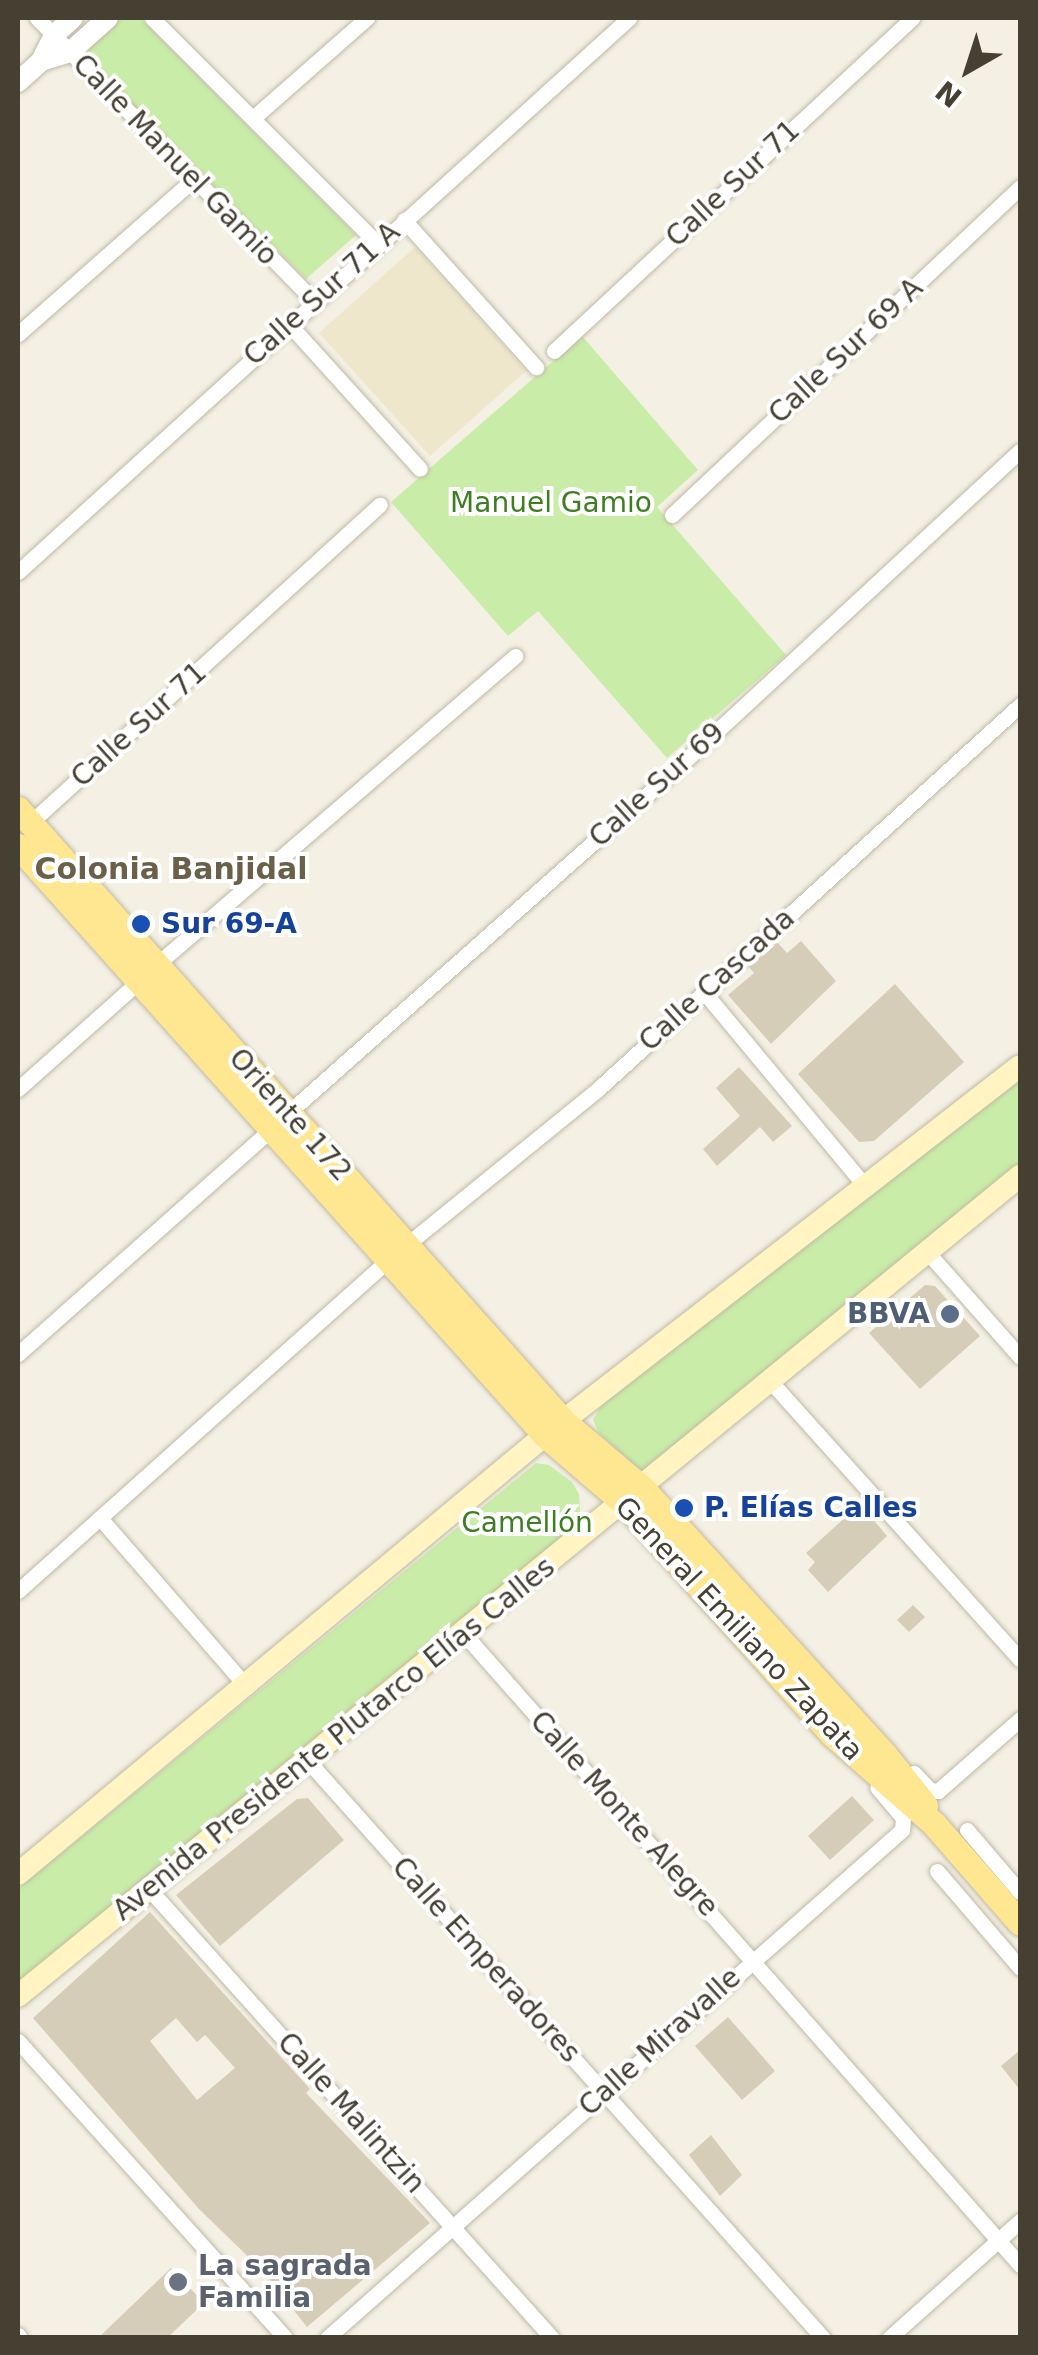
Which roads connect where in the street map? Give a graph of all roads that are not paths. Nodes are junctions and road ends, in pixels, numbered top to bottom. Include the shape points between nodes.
1 (36, 18) edge
2 (73, 18) edge
3 (108, 18) edge
4 (152, 18) edge
5 (366, 18) edge
6 (629, 18) edge
7 (912, 18) edge
8 (54, 35) junction
9 (70, 52) junction
10 (41, 61) junction
11 (18, 82) edge
12 (253, 118) junction
13 (194, 179) junction
14 (1020, 187) edge
15 (404, 220) junction
16 (378, 245) junction
17 (314, 302) junction
18 (289, 324) junction
19 (18, 334) edge
20 (554, 351) dead end
21 (536, 367) dead end
22 (1020, 451) edge
23 (420, 469) dead end
24 (380, 505) dead end
25 (672, 515) dead end
26 (18, 572) edge
27 (515, 656) dead end
28 (1020, 706) edge
29 (22, 826) edge
30 (147, 973) junction
31 (704, 992) junction
32 (1020, 1066) edge
33 (18, 1089) edge
34 (279, 1121) junction
35 (1020, 1176) edge
36 (868, 1188) junction
37 (397, 1253) junction
38 (929, 1254) junction
39 (18, 1354) edge
40 (1020, 1357) edge
41 (772, 1383) junction
42 (554, 1428) junction
43 (633, 1496) junction
44 (100, 1518) junction
45 (18, 1591) edge
46 (465, 1634) junction
47 (1020, 1659) edge
48 (247, 1687) junction
49 (1020, 1720) edge
50 (832, 1734) junction
51 (885, 1755) junction
52 (308, 1761) junction
53 (934, 1824) junction
54 (967, 1830) dead end
55 (937, 1871) dead end
56 (18, 1874) edge
57 (150, 1889) junction
58 (1020, 1892) edge
59 (1020, 1924) edge
60 (752, 1959) junction
61 (1020, 1968) edge
62 (18, 1996) edge
63 (18, 2041) edge
64 (604, 2092) junction
65 (1020, 2221) edge
66 (453, 2225) junction
67 (998, 2240) junction
68 (1020, 2265) edge
69 (285, 2338) edge
70 (327, 2338) edge
71 (552, 2338) edge
72 (823, 2338) edge
73 (889, 2338) edge

1 - 8 street, Calle Manuel Gamio
2 - 8 street
3 - 9 street
4 - 12 street
5 - 12 street
6 - 15 street, Calle Sur 71 A
7 - 20 street, Calle Sur 71
8 - 9 street, Calle Manuel Gamio
8 - 10 street
9 - 10 street
9 - 13 street, Calle Manuel Gamio
10 - 11 street
12 - 16 street
13 - 17 street, Calle Manuel Gamio
13 - 19 street
14 - 25 street, Calle Sur 69 A
15 - 16 street, Calle Sur 71 A
15 - 21 street
16 - 17 street, Calle Sur 71 A
17 - 18 street, Calle Sur 71 A
18 - 23 street
18 - 26 street, Calle Sur 71 A
22 - 34 street, Calle Sur 69 via 676,769
24 - 29 street, Calle Sur 71
27 - 30 street
28 - 31 street, Calle Cascada
29 - 30 main road, Oriente 172
30 - 33 street
30 - 34 main road, Oriente 172
31 - 36 street
31 - 37 street, Calle Cascada
32 - 36 main road
34 - 37 main road, Oriente 172
34 - 39 street, Calle Sur 69
35 - 38 main road, Avenida Presidente Plutarco Elías Calles
36 - 42 main road
37 - 42 main road, Oriente 172
37 - 44 street, Calle Cascada
38 - 40 street
38 - 41 main road, Avenida Presidente Plutarco Elías Calles
41 - 43 main road, Avenida Presidente Plutarco Elías Calles
41 - 47 street
42 - 43 main road, General Emiliano Zapata
42 - 48 main road
43 - 46 main road, Avenida Presidente Plutarco Elías Calles
43 - 50 main road, General Emiliano Zapata
43 - 51 main road, General Emiliano Zapata
44 - 45 street, Calle Cascada
44 - 48 street
46 - 52 main road, Avenida Presidente Plutarco Elías Calles
46 - 60 street, Calle Monte Alegre
48 - 56 main road
49 - 51 street via 934,1792
50 - 53 main road, General Emiliano Zapata
50 - 60 street, Calle Miravalle via 904,1827
51 - 53 main road, General Emiliano Zapata via 921,1796
52 - 57 main road, Avenida Presidente Plutarco Elías Calles
52 - 64 street, Calle Emperadores
53 - 59 main road, General Emiliano Zapata
54 - 58 street
55 - 61 street
57 - 62 main road, Avenida Presidente Plutarco Elías Calles
57 - 66 street, Calle Malintzin
60 - 64 street, Calle Miravalle
60 - 67 street, Calle Monte Alegre
63 - 69 street
64 - 66 street, Calle Miravalle
64 - 72 street, Calle Emperadores
65 - 67 street
66 - 70 street, Calle Miravalle
66 - 71 street, Calle Malintzin
67 - 68 street, Calle Monte Alegre
67 - 73 street

